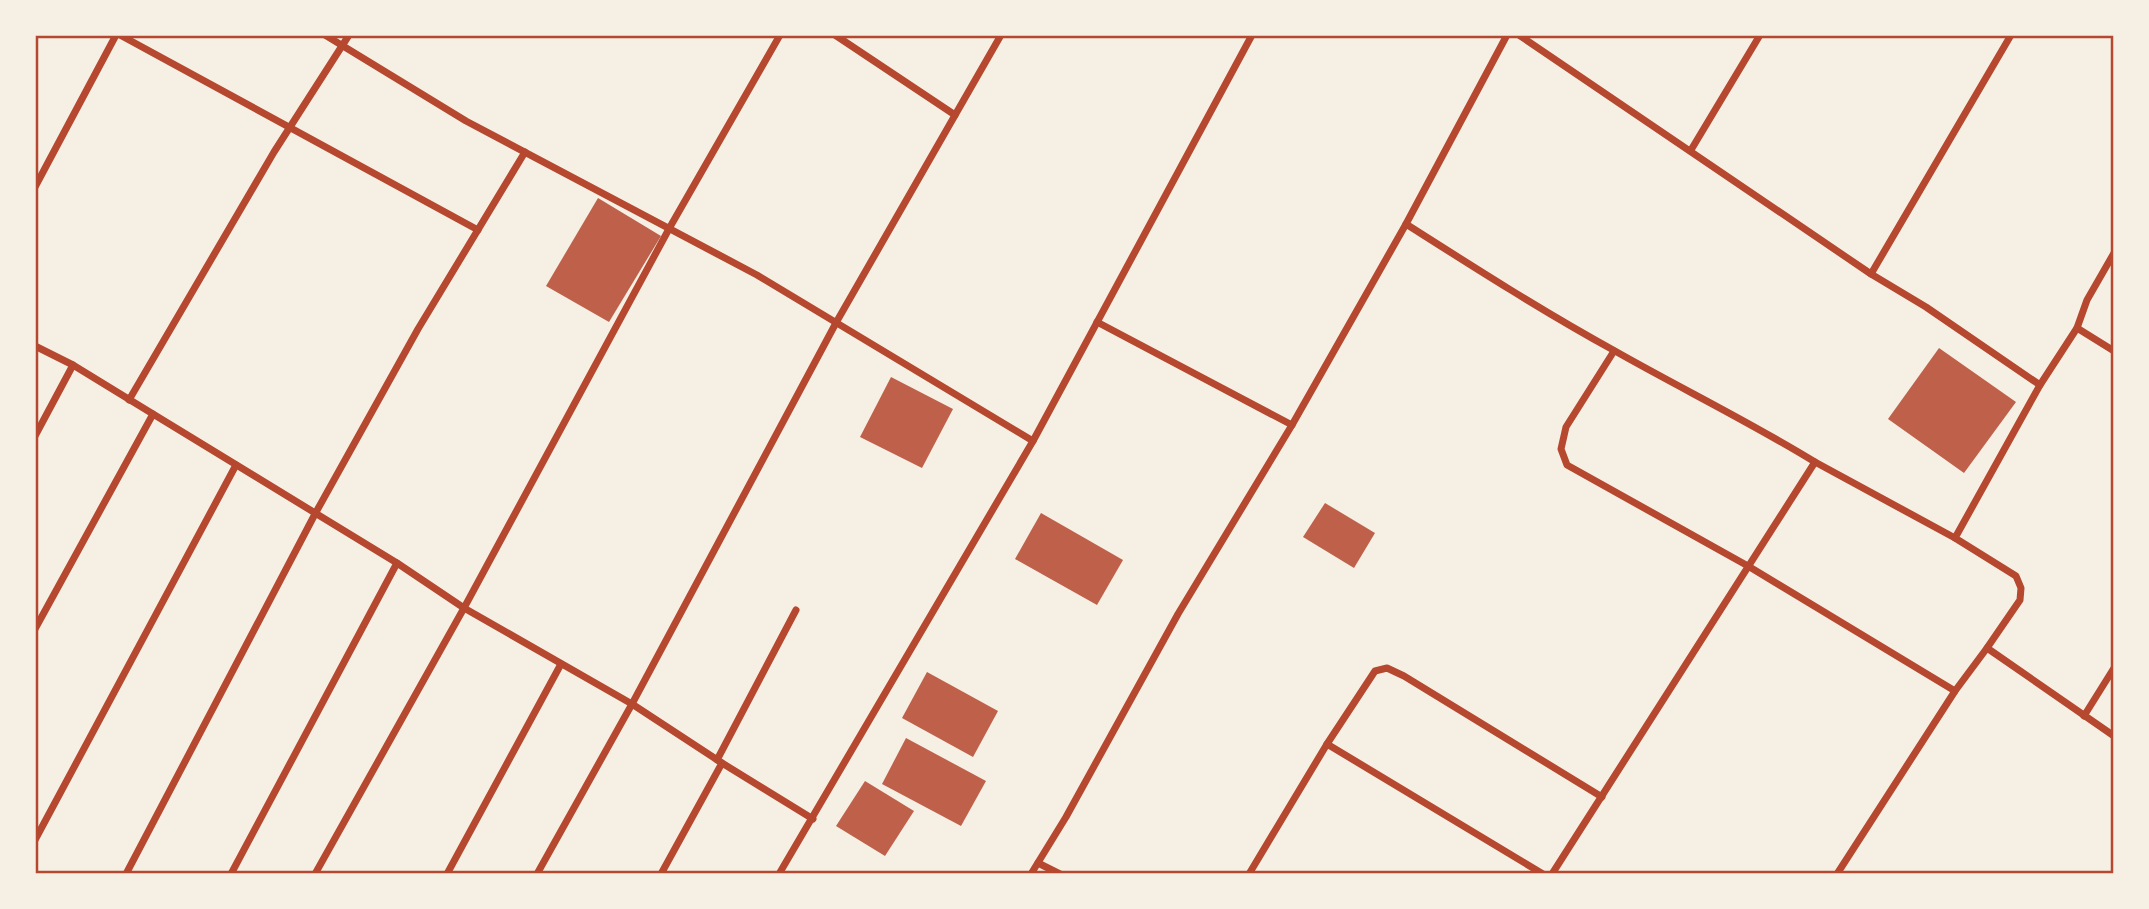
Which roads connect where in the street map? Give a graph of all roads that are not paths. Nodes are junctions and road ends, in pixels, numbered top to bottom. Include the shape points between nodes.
1 (118, 35) edge
2 (325, 35) edge
3 (349, 35) edge
4 (767, 35) edge
5 (835, 35) edge
6 (1001, 35) edge
7 (1252, 35) edge
8 (1507, 35) edge
9 (1519, 35) edge
10 (1760, 35) edge
11 (2011, 35) edge
12 (778, 38) edge
13 (343, 44) junction
14 (955, 115) junction
15 (290, 127) junction
16 (1691, 150) junction
17 (524, 152) junction
18 (35, 187) edge
19 (1406, 224) junction
20 (670, 227) junction
21 (478, 230) junction
22 (2114, 253) edge
23 (1871, 274) junction
24 (837, 321) junction
25 (1097, 322) junction
26 (2077, 328) junction
27 (35, 346) edge
28 (1614, 351) junction
29 (2114, 351) edge
30 (73, 365) junction
31 (2040, 385) junction
32 (129, 400) junction
33 (153, 414) junction
34 (1292, 425) junction
35 (35, 436) edge
36 (1033, 441) junction
37 (1815, 462) junction
38 (236, 465) junction
39 (316, 514) junction
40 (1955, 538) junction
41 (397, 563) junction
42 (1748, 566) junction
43 (464, 608) junction
44 (796, 610) dead end
45 (35, 629) edge
46 (1987, 648) junction
47 (561, 664) junction
48 (2114, 668) edge
49 (1955, 691) junction
50 (632, 704) junction
51 (2084, 716) junction
52 (2114, 736) edge
53 (1326, 744) junction
54 (720, 761) junction
55 (1602, 797) junction
56 (813, 819) junction
57 (35, 840) edge
58 (1038, 863) junction
59 (782, 873) edge
60 (126, 874) edge
61 (231, 874) edge
62 (315, 874) edge
63 (447, 874) edge
64 (537, 874) edge
65 (662, 874) edge
66 (1031, 874) edge
67 (1060, 874) edge
68 (1249, 874) edge
69 (1543, 874) edge
70 (1552, 874) edge
71 (1837, 874) edge

1 - 15 street
1 - 18 street
2 - 13 street
3 - 13 street
4 - 12 street
5 - 14 street
6 - 14 street
7 - 25 street
8 - 19 street
9 - 16 street
10 - 16 street
11 - 23 street
12 - 20 street
13 - 15 street
13 - 17 street
14 - 24 street
15 - 21 street
15 - 32 street
16 - 23 street
17 - 20 street
17 - 21 street
19 - 28 street
19 - 34 street
20 - 24 street
20 - 43 street
21 - 39 street
22 - 26 street
23 - 31 street
24 - 36 street
24 - 50 street
25 - 34 street
25 - 36 street
26 - 29 street
26 - 31 street
27 - 30 street
28 - 37 street
28 - 42 street via 1566,427 1561,449 1567,465
30 - 32 street
30 - 35 street
31 - 40 street
32 - 33 street
33 - 38 street
33 - 45 street
34 - 58 street via 1178,614
36 - 56 street
37 - 40 street
37 - 42 street
38 - 39 street
38 - 57 street
39 - 41 street
39 - 60 street
40 - 46 street via 2016,576 2021,588 2020,600
41 - 43 street
41 - 61 street
42 - 49 street
42 - 55 street
43 - 47 street
43 - 62 street
44 - 54 street
46 - 49 street
46 - 51 street
47 - 50 street
47 - 63 street
48 - 51 street
49 - 71 street
50 - 54 street
50 - 64 street
51 - 52 street
53 - 55 street via 1375,671 1387,668
53 - 68 street
53 - 69 street
54 - 56 street
54 - 65 street
55 - 70 street
56 - 59 street
58 - 66 street
58 - 67 street

